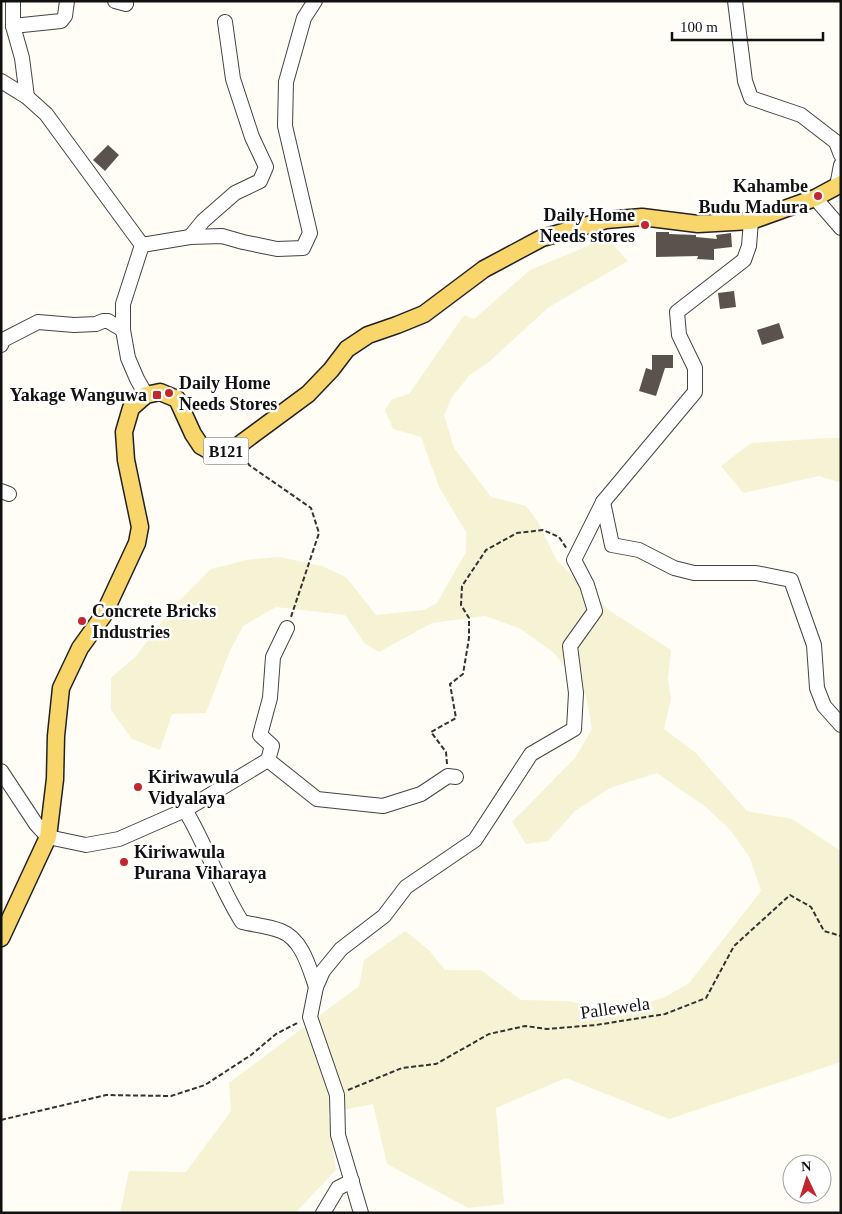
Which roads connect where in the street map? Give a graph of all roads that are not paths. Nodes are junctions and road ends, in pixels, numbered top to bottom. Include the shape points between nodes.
1 (12, 1) edge
2 (67, 1) edge
3 (315, 1) edge
4 (735, 1) edge
5 (225, 22) dead end
6 (13, 26) junction
7 (1, 81) edge
8 (27, 97) junction
9 (841, 155) edge
10 (841, 165) edge
11 (839, 185) edge
12 (815, 198) junction
13 (751, 221) junction
14 (841, 228) edge
15 (190, 236) junction
16 (142, 245) junction
17 (123, 330) junction
18 (1, 345) edge
19 (146, 395) junction
20 (603, 502) junction
21 (287, 628) road end
22 (841, 725) edge
23 (268, 760) junction
24 (1, 771) edge
25 (452, 776) road end
26 (185, 810) junction
27 (48, 837) junction
28 (1, 938) edge
29 (316, 987) junction
30 (352, 1181) junction
31 (322, 1213) edge
32 (361, 1213) edge

1 - 6 street
2 - 6 street via 61,21
3 - 15 street via 304,18 286,82 285,126 310,233 303,248 277,249 222,236
4 - 9 street via 745,81 751,98 801,115 836,142
5 - 15 street via 234,79 252,137 266,166 260,181 235,193
6 - 8 street via 22,58
7 - 8 street
8 - 16 street via 46,114
10 - 11 street
11 - 12 main road, B121
12 - 13 main road, B121
12 - 14 street
13 - 19 main road, B121 via 698,224 642,217 615,219 542,238 484,270 424,314 368,335 347,349 308,394 239,445 222,452 201,446 177,399 160,392
13 - 20 street via 744,260 678,312 679,335 695,368 695,392
15 - 16 street
16 - 17 street via 122,304
17 - 18 street via 108,321 74,325 38,322 3,340
17 - 19 street via 128,358
19 - 27 main road via 131,408 124,432 126,460 140,527 137,543 104,616 80,648 61,688
20 - 22 street via 612,545 639,550 674,568 694,573 756,572 791,580 814,645 817,688 824,706
20 - 29 street via 574,560 587,585 595,611 570,646 576,693 574,730 531,754 475,840 406,887 384,916 341,949 323,971
21 - 23 street via 273,657 270,698 260,735 272,746
23 - 25 street via 317,799 383,806 421,794
23 - 26 street
24 - 27 street
26 - 27 street via 119,839 86,845
26 - 29 street via 242,922 282,931 290,937 304,953
27 - 28 main road
29 - 30 street via 310,1016 337,1095 338,1134
30 - 31 street via 338,1188
30 - 32 street

